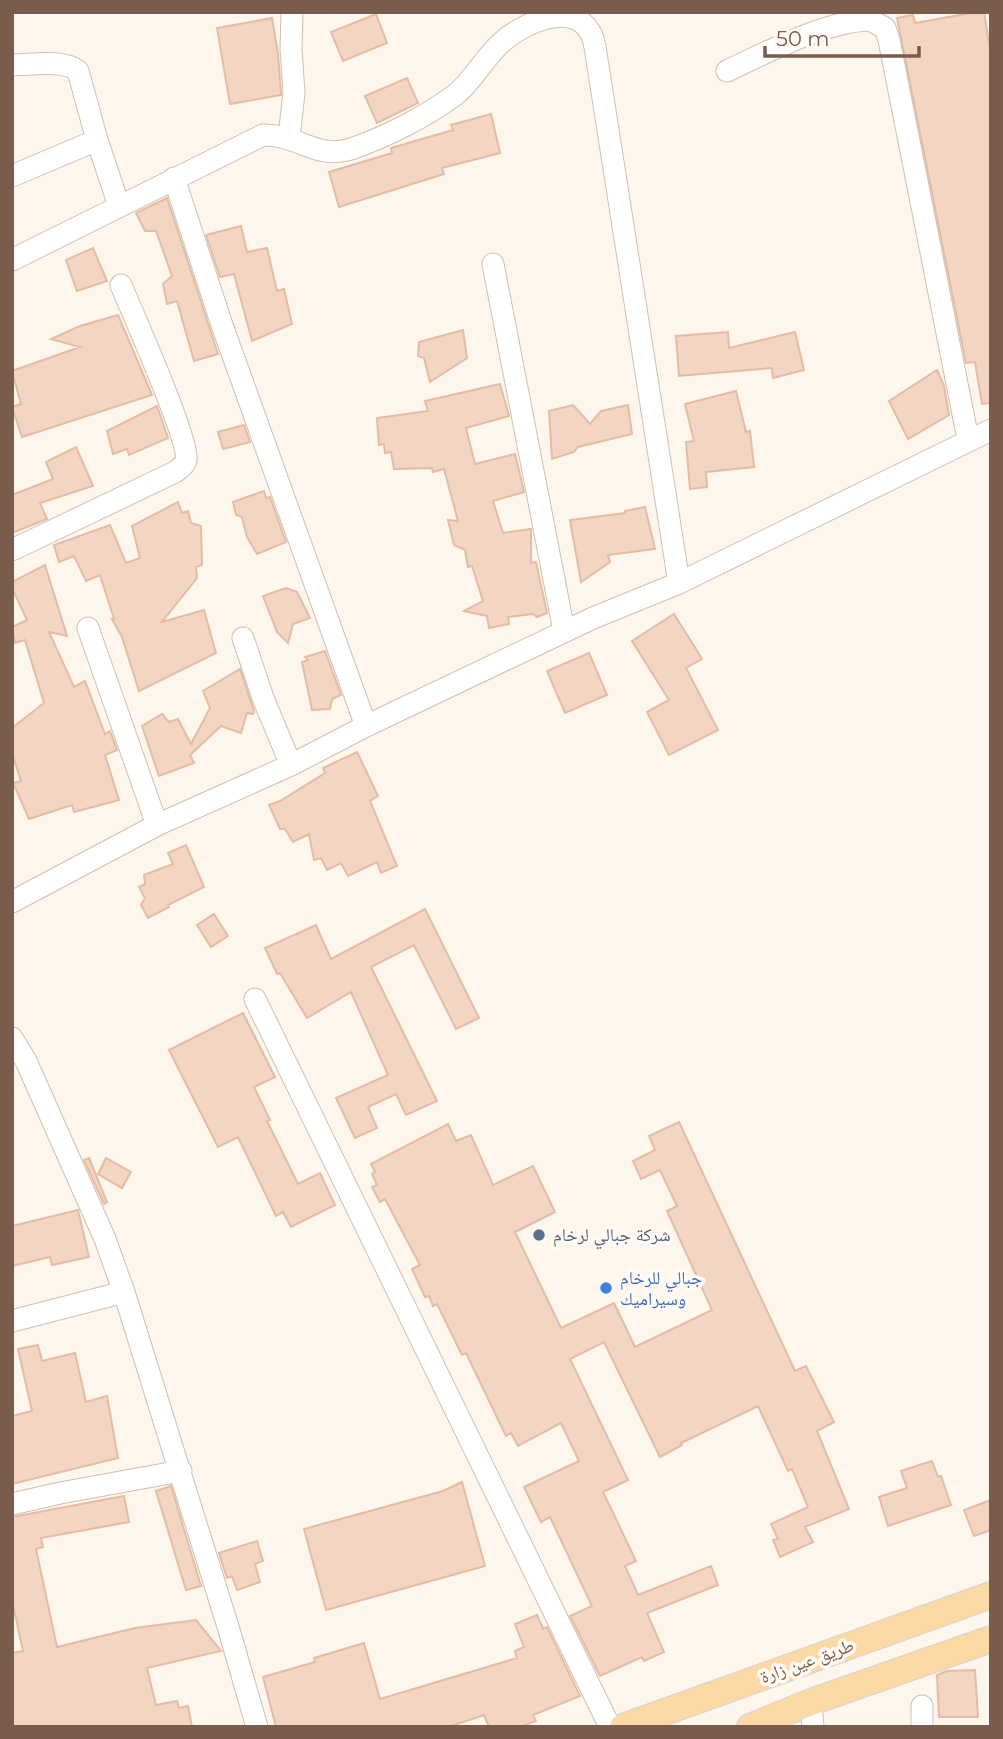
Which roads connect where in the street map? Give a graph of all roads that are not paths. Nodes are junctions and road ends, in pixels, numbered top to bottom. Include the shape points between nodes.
1 (292, 12) edge
2 (12, 65) edge
3 (727, 71) dead end
4 (289, 137) junction
5 (97, 139) junction
6 (12, 176) edge
7 (174, 178) junction
8 (119, 206) junction
9 (12, 260) edge
10 (493, 264) dead end
11 (121, 285) dead end
12 (991, 430) edge
13 (968, 439) junction
14 (12, 550) edge
15 (679, 583) junction
16 (88, 628) dead end
17 (564, 631) junction
18 (243, 638) dead end
19 (366, 726) junction
20 (291, 765) junction
21 (157, 825) junction
22 (12, 902) edge
23 (256, 999) dead end
24 (12, 1038) edge
25 (124, 1292) junction
26 (12, 1321) edge
27 (181, 1471) junction
28 (12, 1504) edge
29 (991, 1595) edge
30 (991, 1639) edge
31 (812, 1715) edge
32 (257, 1727) edge
33 (610, 1727) edge
34 (623, 1727) edge
35 (750, 1727) edge

1 - 4 street via 294,93
2 - 5 street via 61,65 78,71
3 - 13 street via 835,26 870,20 885,28
4 - 7 street via 263,135
4 - 15 street via 316,150 349,149 384,135 456,94 502,41 525,27 560,15 578,20 590,31
5 - 6 street
5 - 8 street
7 - 8 street
7 - 19 street
8 - 9 street
10 - 17 street
11 - 14 street via 178,425 186,463
12 - 13 street
13 - 15 street
15 - 17 street
16 - 21 street
17 - 19 street
18 - 20 street
19 - 20 street
20 - 21 street
21 - 22 street
23 - 33 street
24 - 25 street via 106,1239
25 - 26 street
25 - 27 street
27 - 28 street
27 - 32 street
29 - 34 main road, طريق عين زارة
30 - 31 main road
31 - 35 main road

